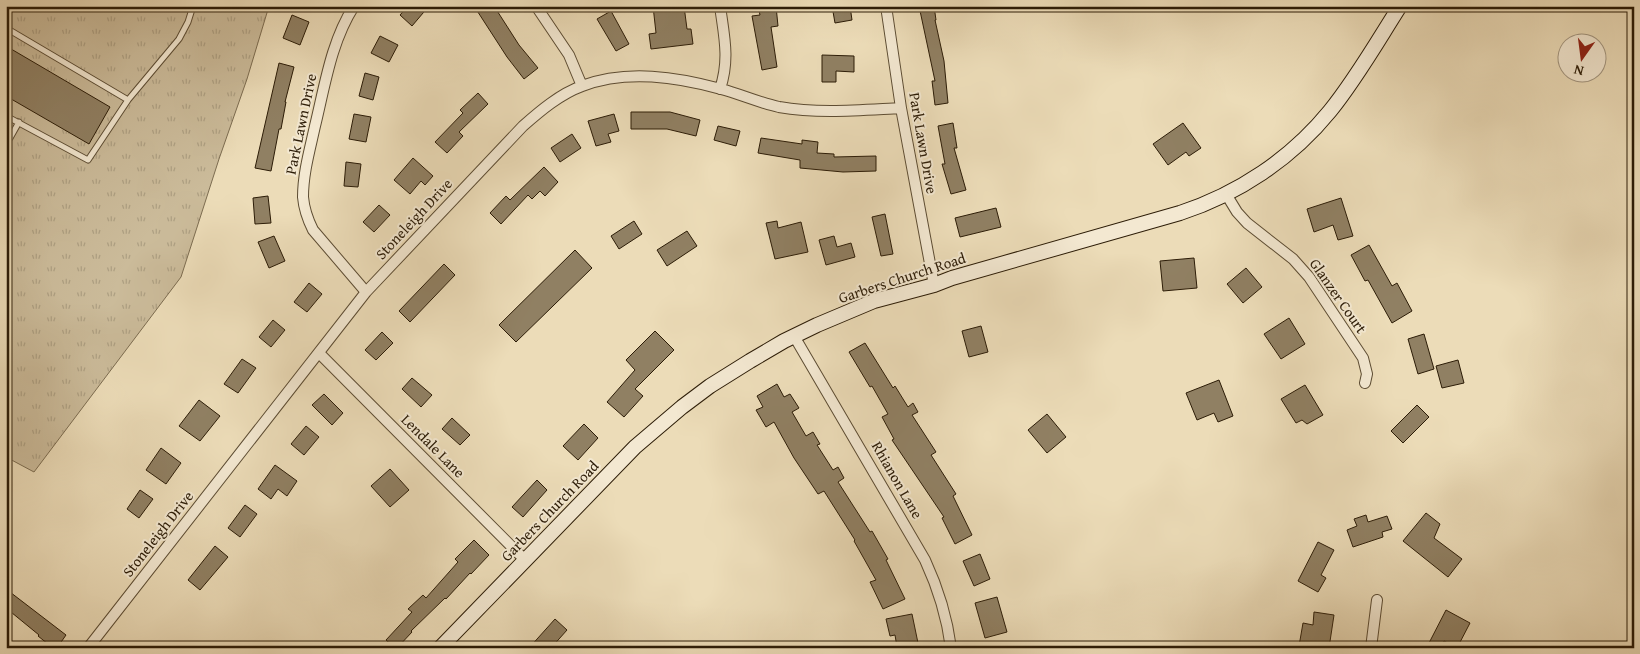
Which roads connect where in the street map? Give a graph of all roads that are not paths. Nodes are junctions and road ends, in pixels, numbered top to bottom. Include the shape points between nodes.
1 (193, 6) edge
2 (354, 6) edge
3 (536, 6) edge
4 (720, 6) edge
5 (886, 6) edge
6 (1400, 6) edge
7 (6, 28) edge
8 (582, 86) junction
9 (720, 89) junction
10 (128, 100) junction
11 (901, 108) junction
12 (6, 116) edge
13 (18, 122) junction
14 (6, 142) edge
15 (1226, 194) junction
16 (934, 285) junction
17 (366, 292) junction
18 (794, 336) junction
19 (320, 353) junction
20 (1365, 383) dead end
21 (525, 560) junction
22 (1377, 600) dead end
23 (88, 648) edge
24 (440, 648) edge
25 (952, 648) edge
26 (1371, 648) edge

1 - 10 lane via 179,39
2 - 17 street, Park Lawn Drive via 333,52 307,159 303,195 305,211 314,230
3 - 8 street via 569,56
4 - 9 street via 727,55
5 - 11 street, Park Lawn Drive
6 - 15 street, Garbers Church Road via 1347,89 1315,128 1276,163
7 - 10 lane
8 - 9 street, Stoneleigh Drive via 620,78 655,76
8 - 17 street, Stoneleigh Drive via 523,126
9 - 11 street, Stoneleigh Drive via 778,107 816,111
10 - 13 lane via 88,160
11 - 16 street, Park Lawn Drive
12 - 13 lane
13 - 14 lane
15 - 16 street, Garbers Church Road via 1180,213
15 - 20 street, Glanzer Court via 1247,224 1309,276 1363,358 1367,374
16 - 18 street, Garbers Church Road via 874,301
17 - 19 street, Stoneleigh Drive
18 - 21 street, Garbers Church Road via 710,386 655,429
18 - 25 street, Rhianon Lane via 925,560 943,606
19 - 21 street, Lendale Lane
19 - 23 street, Stoneleigh Drive
21 - 24 street, Garbers Church Road
22 - 26 street

